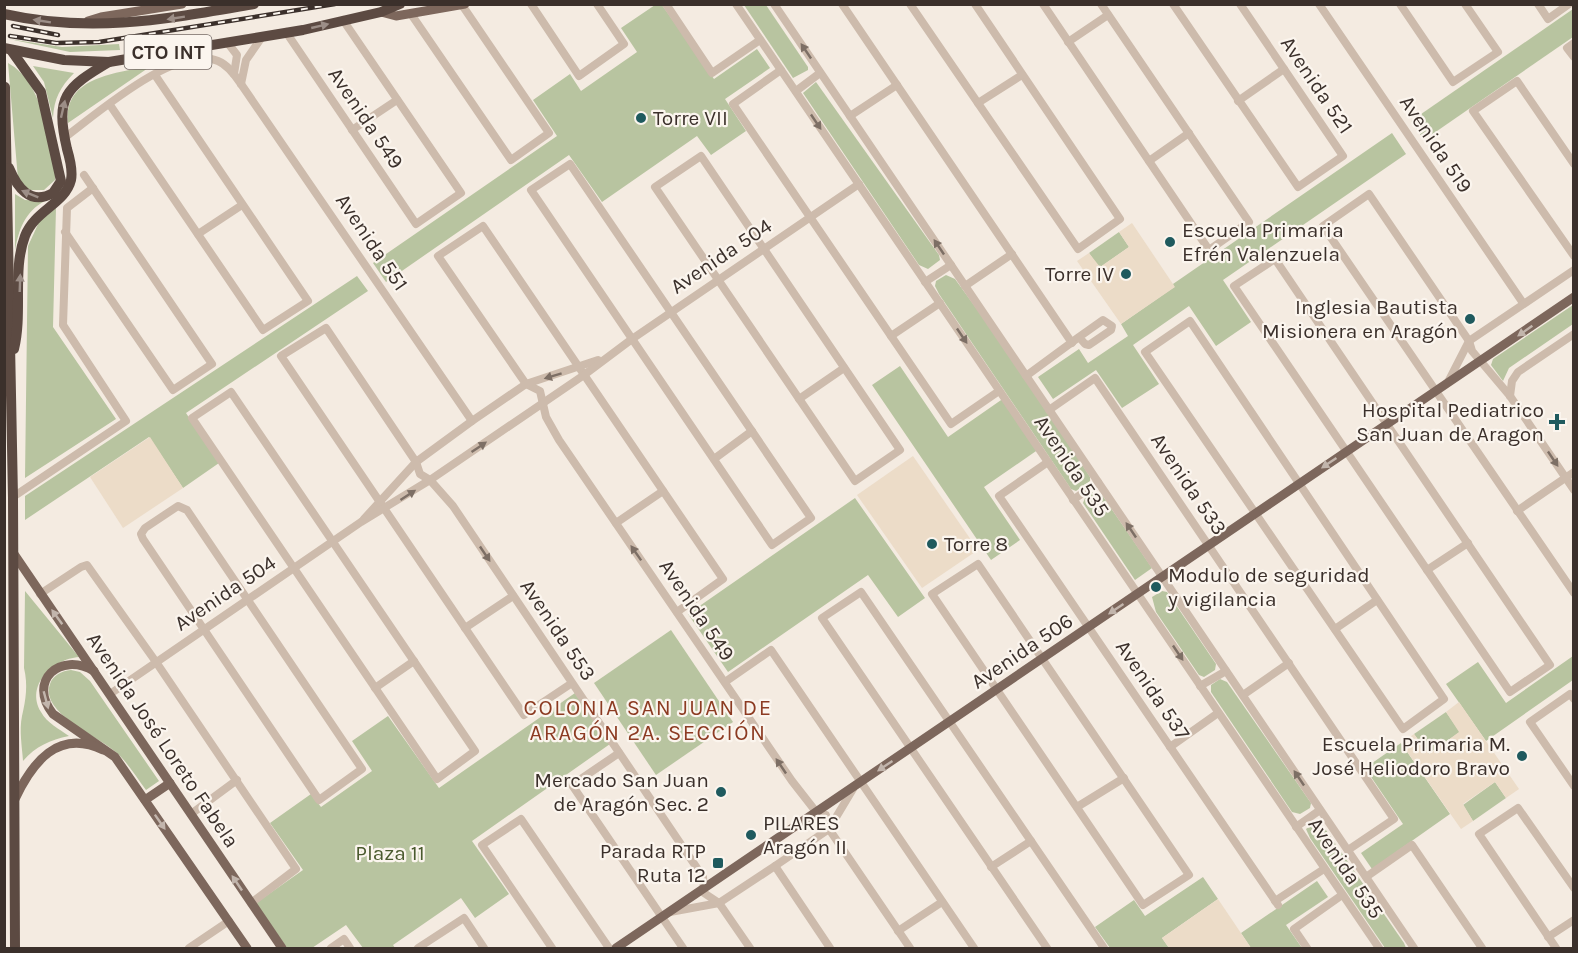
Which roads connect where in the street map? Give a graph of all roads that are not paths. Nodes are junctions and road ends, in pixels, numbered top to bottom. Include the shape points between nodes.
1 (182, 4) edge
2 (254, 4) edge
3 (400, 4) edge
4 (531, 4) edge
5 (597, 4) edge
6 (666, 4) edge
7 (736, 4) edge
8 (774, 4) edge
9 (842, 4) edge
10 (910, 4) edge
11 (975, 4) edge
12 (1043, 4) edge
13 (1101, 4) edge
14 (1173, 4) edge
15 (1240, 4) edge
16 (1319, 4) edge
17 (1400, 4) edge
18 (1465, 4) edge
19 (1538, 4) edge
20 (1569, 4) edge
21 (463, 5) edge
22 (138, 8) edge
23 (381, 12) junction
24 (6, 14) edge
25 (411, 14) junction
26 (1108, 15) junction
27 (344, 20) junction
28 (77, 25) junction
29 (286, 32) junction
30 (263, 35) junction
31 (760, 40) junction
32 (227, 42) junction
33 (1068, 42) junction
34 (1570, 45) edge
35 (8, 49) edge
36 (1574, 57) edge
37 (110, 62) junction
38 (1284, 69) junction
39 (781, 70) junction
40 (820, 73) junction
41 (234, 74) junction
42 (155, 75) junction
43 (1022, 75) junction
44 (4, 77) edge
45 (241, 84) junction
46 (5, 85) edge
47 (897, 85) junction
48 (796, 92) junction
49 (398, 100) junction
50 (1238, 101) junction
51 (978, 103) junction
52 (110, 105) junction
53 (850, 116) junction
54 (352, 130) junction
55 (1189, 133) junction
56 (68, 135) dead end
57 (6, 161) junction
58 (1149, 161) junction
59 (1574, 164) edge
60 (84, 175) dead end
61 (858, 184) junction
62 (93, 188) junction
63 (242, 205) junction
64 (810, 217) junction
65 (65, 232) junction
66 (198, 234) junction
67 (764, 249) junction
68 (1012, 254) junction
69 (1574, 256) edge
70 (951, 265) junction
71 (1574, 270) edge
72 (718, 280) junction
73 (926, 282) junction
74 (965, 286) junction
75 (1574, 297) edge
76 (940, 303) junction
77 (1523, 303) junction
78 (671, 312) junction
79 (1574, 334) edge
80 (891, 336) junction
81 (1079, 337) dead end
82 (632, 339) junction
83 (1469, 341) junction
84 (1072, 343) junction
85 (605, 358) junction
86 (1482, 361) junction
87 (10, 362) junction
88 (579, 367) junction
89 (844, 368) junction
90 (584, 375) junction
91 (1026, 376) junction
92 (1448, 383) junction
93 (526, 384) junction
94 (999, 391) junction
95 (1436, 391) junction
96 (1510, 396) junction
97 (800, 399) junction
98 (543, 402) junction
99 (1049, 410) junction
100 (472, 421) junction
101 (1387, 424) junction
102 (752, 431) junction
103 (1346, 452) junction
104 (714, 459) junction
105 (416, 462) junction
106 (1048, 462) junction
107 (1574, 471) edge
108 (1565, 477) junction
109 (430, 480) junction
110 (1098, 482) junction
111 (1299, 484) junction
112 (1574, 490) edge
113 (663, 491) junction
114 (13, 497) junction
115 (1073, 500) junction
116 (379, 501) junction
117 (385, 510) junction
118 (1516, 511) junction
119 (1255, 513) junction
120 (361, 522) junction
121 (616, 523) junction
122 (333, 542) junction
123 (1468, 543) junction
124 (1209, 546) junction
125 (13, 553) junction
126 (294, 568) junction
127 (1427, 570) junction
128 (1163, 578) junction
129 (1574, 593) edge
130 (40, 594) junction
131 (1138, 594) junction
132 (513, 596) junction
133 (249, 599) junction
134 (1377, 600) junction
135 (677, 612) junction
136 (1089, 627) junction
137 (465, 628) junction
138 (203, 629) junction
139 (1335, 629) junction
140 (1042, 659) junction
141 (414, 661) junction
142 (156, 662) junction
143 (1289, 663) junction
144 (1226, 671) junction
145 (96, 672) junction
146 (724, 682) junction
147 (572, 683) junction
148 (1200, 686) junction
149 (375, 688) junction
150 (997, 689) junction
151 (110, 694) junction
152 (1243, 695) junction
153 (1572, 696) edge
154 (1218, 713) junction
155 (950, 722) junction
156 (1170, 747) junction
157 (911, 748) junction
158 (619, 753) junction
159 (115, 757) junction
160 (1124, 778) junction
161 (237, 780) junction
162 (861, 782) junction
163 (170, 783) junction
164 (1574, 786) edge
165 (853, 789) junction
166 (145, 800) junction
167 (13, 804) junction
168 (1077, 807) junction
169 (1320, 810) junction
170 (817, 813) junction
171 (190, 814) junction
172 (1296, 827) junction
173 (829, 829) junction
174 (1031, 841) junction
175 (1348, 850) junction
176 (775, 866) junction
177 (992, 867) junction
178 (1324, 869) junction
179 (1366, 877) junction
180 (1574, 888) edge
181 (703, 890) junction
182 (1342, 894) junction
183 (942, 902) junction
184 (251, 903) junction
185 (719, 903) junction
186 (666, 915) junction
187 (1574, 920) edge
188 (229, 921) junction
189 (898, 931) junction
190 (1548, 938) junction
191 (15, 947) edge
192 (189, 948) edge
193 (247, 948) edge
194 (282, 948) edge
195 (331, 948) edge
196 (350, 948) edge
197 (417, 948) edge
198 (484, 948) edge
199 (552, 948) edge
200 (609, 948) edge
201 (616, 948) edge
202 (683, 948) edge
203 (750, 948) edge
204 (830, 948) edge
205 (910, 948) edge
206 (974, 948) edge
207 (1047, 948) edge
208 (1104, 948) edge
209 (1307, 948) edge
210 (1379, 948) edge
211 (1414, 948) edge
212 (1482, 948) edge
213 (1556, 948) edge

1 - 22 main road, CTO INT
2 -> 28 highway, CTO INT via 142,23
3 - 23 highway, CTO INT
4 - 5 street via 579,76 624,44
6 - 31 street via 712,73
7 - 31 street, Avenida 535
40 -> 8 street, Avenida 535
9 - 47 street
10 - 51 street
11 - 43 street
12 - 33 street
13 - 26 street
14 - 50 street
15 - 38 street, Avenida 521
16 - 77 street, Avenida 519
17 - 18 street via 1454,82 1498,52
19 - 20 street via 1548,19
21 - 25 main road, CTO INT
21 - 25 street via 549,133 511,160
22 - 28 main road, CTO INT
23 - 25 main road, CTO INT
23 - 27 highway, CTO INT
28 -> 24 highway, CTO INT
26 - 33 street
26 - 55 street
29 -> 27 highway, CTO INT
27 - 49 street
29 - 30 highway, CTO INT
29 - 54 street, Avenida 549
30 - 32 highway, CTO INT
30 - 45 street via 246,60
31 - 39 street, Avenida 535
32 - 37 highway, CTO INT
32 - 41 street, Avenida 551 via 237,55
33 - 58 street
34 - 36 street
35 - 37 highway, CTO INT via 70,61
35 -> 57 highway via 41,92 62,181 48,195 30,196 19,188
87 -> 37 highway via 17,337 24,240 33,221 62,196 70,181 71,166 61,121 63,106 76,84
38 - 50 street
38 - 50 street, Avenida 521 via 1343,156 1298,188
39 - 48 street, Avenida 535
39 - 64 street via 733,104
40 - 48 street
40 - 53 street, Avenida 535
41 - 42 street via 222,63 206,58 175,64
41 - 45 street, Avenida 551
42 - 52 street
42 - 63 street
43 - 51 street
43 - 51 street via 1120,219 1078,249
44 - 46 highway
45 - 100 street, Avenida 551
46 - 57 highway
47 - 53 street
47 - 68 street
48 -> 61 street, Avenida 535
49 - 54 street
49 - 54 street, Avenida 549 via 461,193 417,224
52 - 56 street
52 - 66 street
70 -> 53 street, Avenida 535
55 - 58 street
55 - 58 street via 1249,222 1209,250
57 - 87 highway
59 - 69 street via 1517,81 1473,111
60 - 62 street
61 - 64 street, Avenida 504
61 - 73 street, Avenida 535
62 - 65 street via 68,206
62 - 65 street via 212,364 173,390
63 - 66 street
63 - 66 street via 308,301 263,330
64 - 67 street, Avenida 504
64 - 80 street
65 - 114 street via 63,325 126,421
67 - 72 street, Avenida 504
67 - 72 street via 701,156 655,187
67 - 89 street
68 - 74 street
68 - 84 street
70 - 73 street
70 - 74 street, Avenida 535
71 - 77 street, Avenida 506
72 - 78 street, Avenida 504
72 - 97 street
73 - 76 street, Avenida 535
74 - 91 street, Avenida 535
75 -> 86 main road, Avenida 506
76 - 80 street
76 -> 94 street, Avenida 535
77 - 83 street, Avenida 506
78 - 82 street, Avenida 504
78 - 82 street via 570,164 531,190
78 - 102 street
79 - 96 street via 1518,372
80 - 94 street via 951,424
81 - 84 street
82 - 85 street, Avenida 504
82 - 104 street
83 - 86 street
83 - 92 street, Avenida 506
83 - 95 street via 1369,194 1323,226
84 - 91 street
85 - 88 street, Avenida 504
85 - 90 street, Avenida 504
86 - 92 main road, Avenida 506
86 - 96 street
87 - 114 highway
88 - 90 street
88 -> 93 street, Avenida 504
88 - 93 street via 483,226 438,256
89 - 97 street
89 - 97 street via 900,450 855,481
90 - 98 street, Avenida 504
90 - 113 street
91 - 99 street, Avenida 535
92 - 95 main road, Avenida 506
93 - 98 street via 540,391
93 - 100 street, Avenida 504
94 - 106 street, Avenida 535
95 - 101 main road, Avenida 506
95 - 118 street
96 -> 108 street
109 -> 98 street, Avenida 504
98 - 121 street, Avenida 549 via 547,420
99 - 110 street, Avenida 535
99 - 124 street, Avenida 533 via 1095,378
100 - 105 street, Avenida 504
101 - 103 main road, Avenida 506
101 - 103 street via 1275,259 1234,286
101 - 123 street
102 - 104 street
102 - 104 street via 811,518 772,544
103 -> 111 main road, Avenida 506
103 - 127 street
105 - 109 street, Avenida 553 via 420,474
105 - 116 street, Avenida 504
105 - 116 street via 326,328 281,357
106 - 115 street, Avenida 535
106 - 136 street, Avenida 537 via 999,496
107 - 108 street
108 - 112 street
108 - 118 street
117 -> 109 street, Avenida 504
109 -> 132 street, Avenida 553 via 453,506
110 - 115 street
128 -> 110 street, Avenida 535
111 - 119 main road, Avenida 506
111 - 119 street via 1190,321 1145,352
111 - 134 street
113 - 121 street
113 - 135 street via 723,579
114 - 125 highway
115 - 131 street, Avenida 535
116 - 117 street
116 - 120 street, Avenida 504
117 - 120 street, Avenida 504
117 - 137 street
118 - 129 street
119 - 124 main road, Avenida 506
119 - 139 street
120 - 122 street, Avenida 504
135 -> 121 street, Avenida 549
122 - 126 street, Avenida 504
122 - 126 street via 231,392 192,418
122 - 141 street
123 - 127 street
123 - 127 street via 1550,665 1510,692
124 - 128 main road, Avenida 506
124 - 143 street, Avenida 533
125 - 130 main road, Avenida José Loreto Fabela
125 - 167 highway
126 - 133 street, Avenida 504
126 - 149 street
128 - 131 main road, Avenida 506
128 - 144 street, Avenida 535
130 - 142 street via 87,565
145 -> 130 main road, Avenida José Loreto Fabela
131 -> 136 main road, Avenida 506
131 -> 148 street, Avenida 535
132 - 137 street
132 - 147 street, Avenida 553
133 - 138 street, Avenida 504
133 - 138 street via 182,506 175,507 141,534
133 - 138 street via 362,769 319,800
134 - 139 street
134 - 139 street via 1444,699 1403,729
135 - 146 street, Avenida 549
136 - 140 main road, Avenida 506
136 - 156 street, Avenida 537
137 - 147 street via 524,715
138 - 142 street, Avenida 504
140 - 150 main road, Avenida 506
140 - 150 street via 978,564 932,594
140 - 160 street
141 - 149 street
141 - 149 street via 475,751 437,779
142 - 151 street, Avenida 504
142 - 161 street
143 - 152 street
143 - 175 street, Avenida 533 via 1394,819
144 - 148 street
144 - 152 street, Avenida 535
145 - 151 main road, Avenida José Loreto Fabela
145 -> 159 main road via 84,665 62,665 47,678 44,697 53,714
146 - 162 street via 771,650
170 -> 146 street, Avenida 549
147 - 158 street, Avenida 553
148 - 154 street, Avenida 535
150 - 155 main road, Avenida 506
150 - 168 street
151 - 163 main road, Avenida José Loreto Fabela
169 -> 152 street, Avenida 535
153 - 164 street via 1530,722
154 - 156 street
154 - 172 street, Avenida 535
155 - 157 main road, Avenida 506
155 - 157 street via 861,592 822,618
155 - 174 street
156 - 178 street, Avenida 537 via 1276,903
157 -> 162 main road, Avenida 506
157 - 177 street
158 - 181 street, Avenida 553 via 702,877
158 - 186 street via 572,785
159 - 166 main road
159 - 167 main road via 82,744 50,751 27,774
160 - 168 street
160 - 168 street via 1189,875 1143,905
161 - 171 street
161 - 184 street via 296,869
162 - 165 main road, Avenida 506
162 - 183 street
163 - 166 main road
163 - 171 main road, Avenida José Loreto Fabela
165 - 170 main road, Avenida 506
165 - 173 street
166 -> 188 main road
167 - 191 highway
169 - 172 street
169 - 175 street, Avenida 535
170 - 173 street, Avenida 549 via 826,815
170 - 181 main road, Avenida 506
184 -> 171 main road, Avenida José Loreto Fabela
172 - 178 street, Avenida 535
173 - 176 street
173 - 189 street
174 - 177 street
174 - 208 street
175 - 179 street, Avenida 535
176 - 185 street
176 - 204 street
177 - 207 street
178 - 182 street, Avenida 535
179 - 211 street, Avenida 535
179 - 212 street via 1412,845
180 - 190 street via 1518,808 1479,834
181 - 185 street, Avenida 553
181 - 186 main road, Avenida 506
182 - 209 street via 1294,929
182 - 210 street, Avenida 535
183 - 189 street
183 - 206 street
184 - 194 main road, Avenida José Loreto Fabela
185 - 186 street
185 - 203 street, Avenida 553
186 - 201 main road, Avenida 506
186 - 202 street
187 - 190 street
188 - 192 street
188 - 193 main road
189 - 205 street
190 - 213 street
195 - 196 street via 344,939
197 - 198 street via 464,918
199 - 200 street via 482,845 521,819

